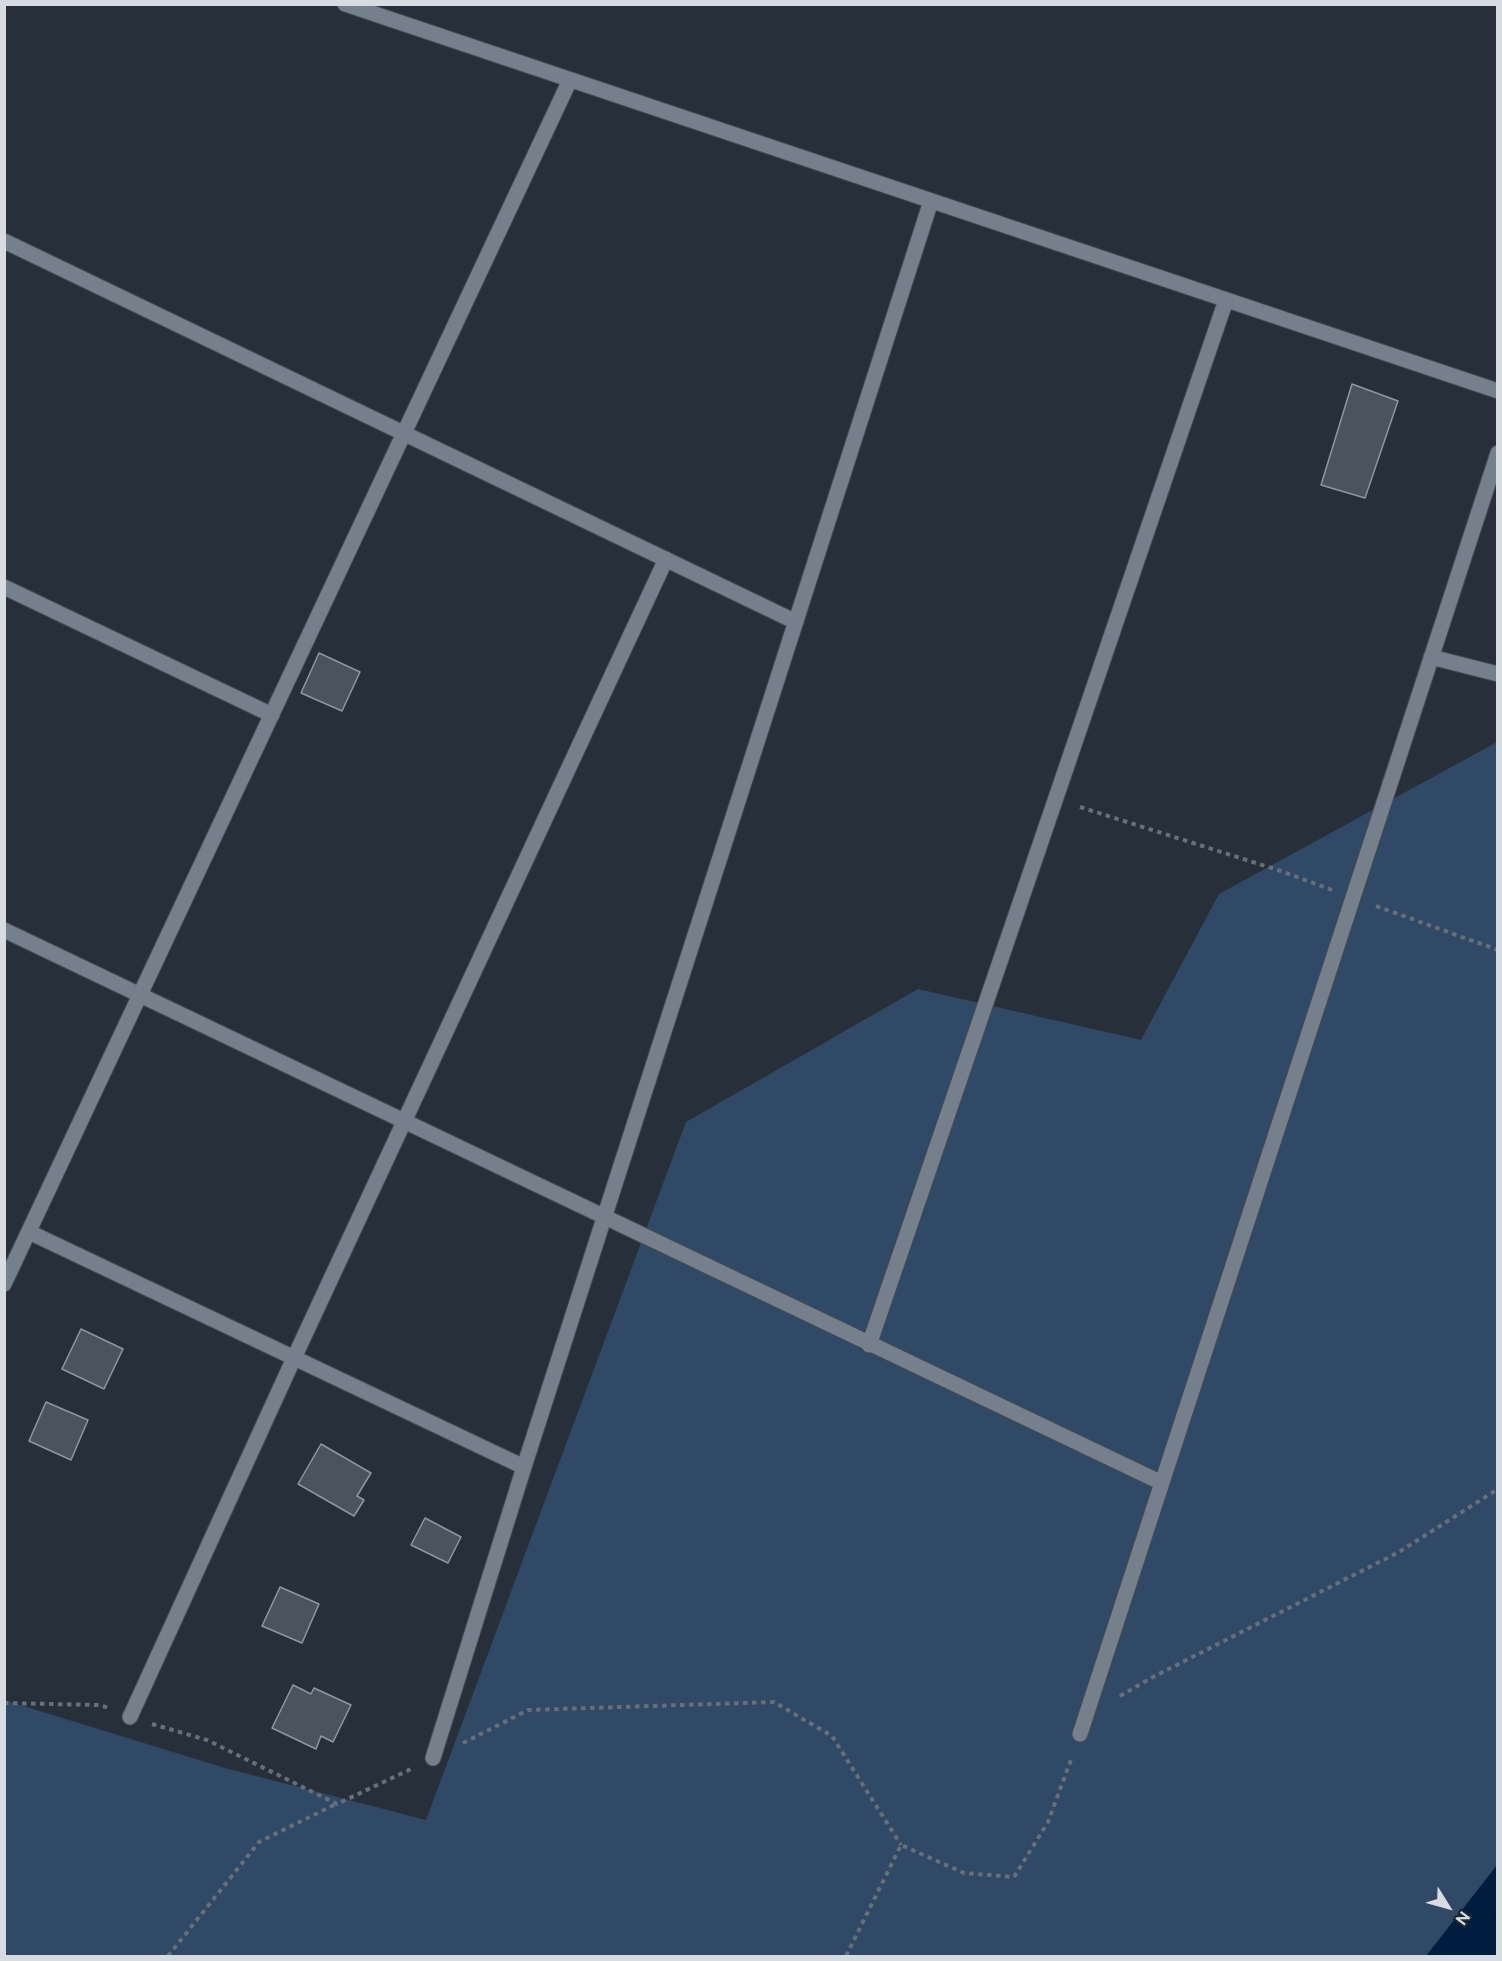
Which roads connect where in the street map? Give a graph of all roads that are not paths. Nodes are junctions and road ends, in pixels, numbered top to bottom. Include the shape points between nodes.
1 (345, 4) edge
2 (570, 80) junction
3 (931, 201) junction
4 (4, 241) edge
5 (1226, 300) junction
6 (1497, 391) edge
7 (404, 433) junction
8 (1497, 453) edge
9 (666, 559) junction
10 (4, 587) edge
11 (796, 622) junction
12 (1431, 657) junction
13 (1497, 674) edge
14 (272, 715) junction
15 (4, 930) edge
16 (140, 995) junction
17 (405, 1122) junction
18 (604, 1217) junction
19 (29, 1232) junction
20 (4, 1284) edge
21 (869, 1345) junction
22 (294, 1358) junction
23 (524, 1467) junction
24 (1162, 1483) junction
25 (130, 1717) road end
26 (1080, 1734) road end
27 (433, 1758) road end

1 - 2 street
2 - 3 street
2 - 7 street
3 - 5 street
3 - 11 street
4 - 7 street
5 - 6 street
5 - 21 street
7 - 9 street
7 - 14 street
8 - 12 street
9 - 11 street
9 - 17 street
10 - 14 street
11 - 18 street
12 - 13 street
12 - 24 street
14 - 16 street
15 - 16 street
16 - 17 street
16 - 19 street
17 - 18 street
17 - 22 street
18 - 21 street
18 - 23 street
19 - 20 street
19 - 22 street
21 - 24 street
22 - 23 street
22 - 25 street
23 - 27 street
24 - 26 street

